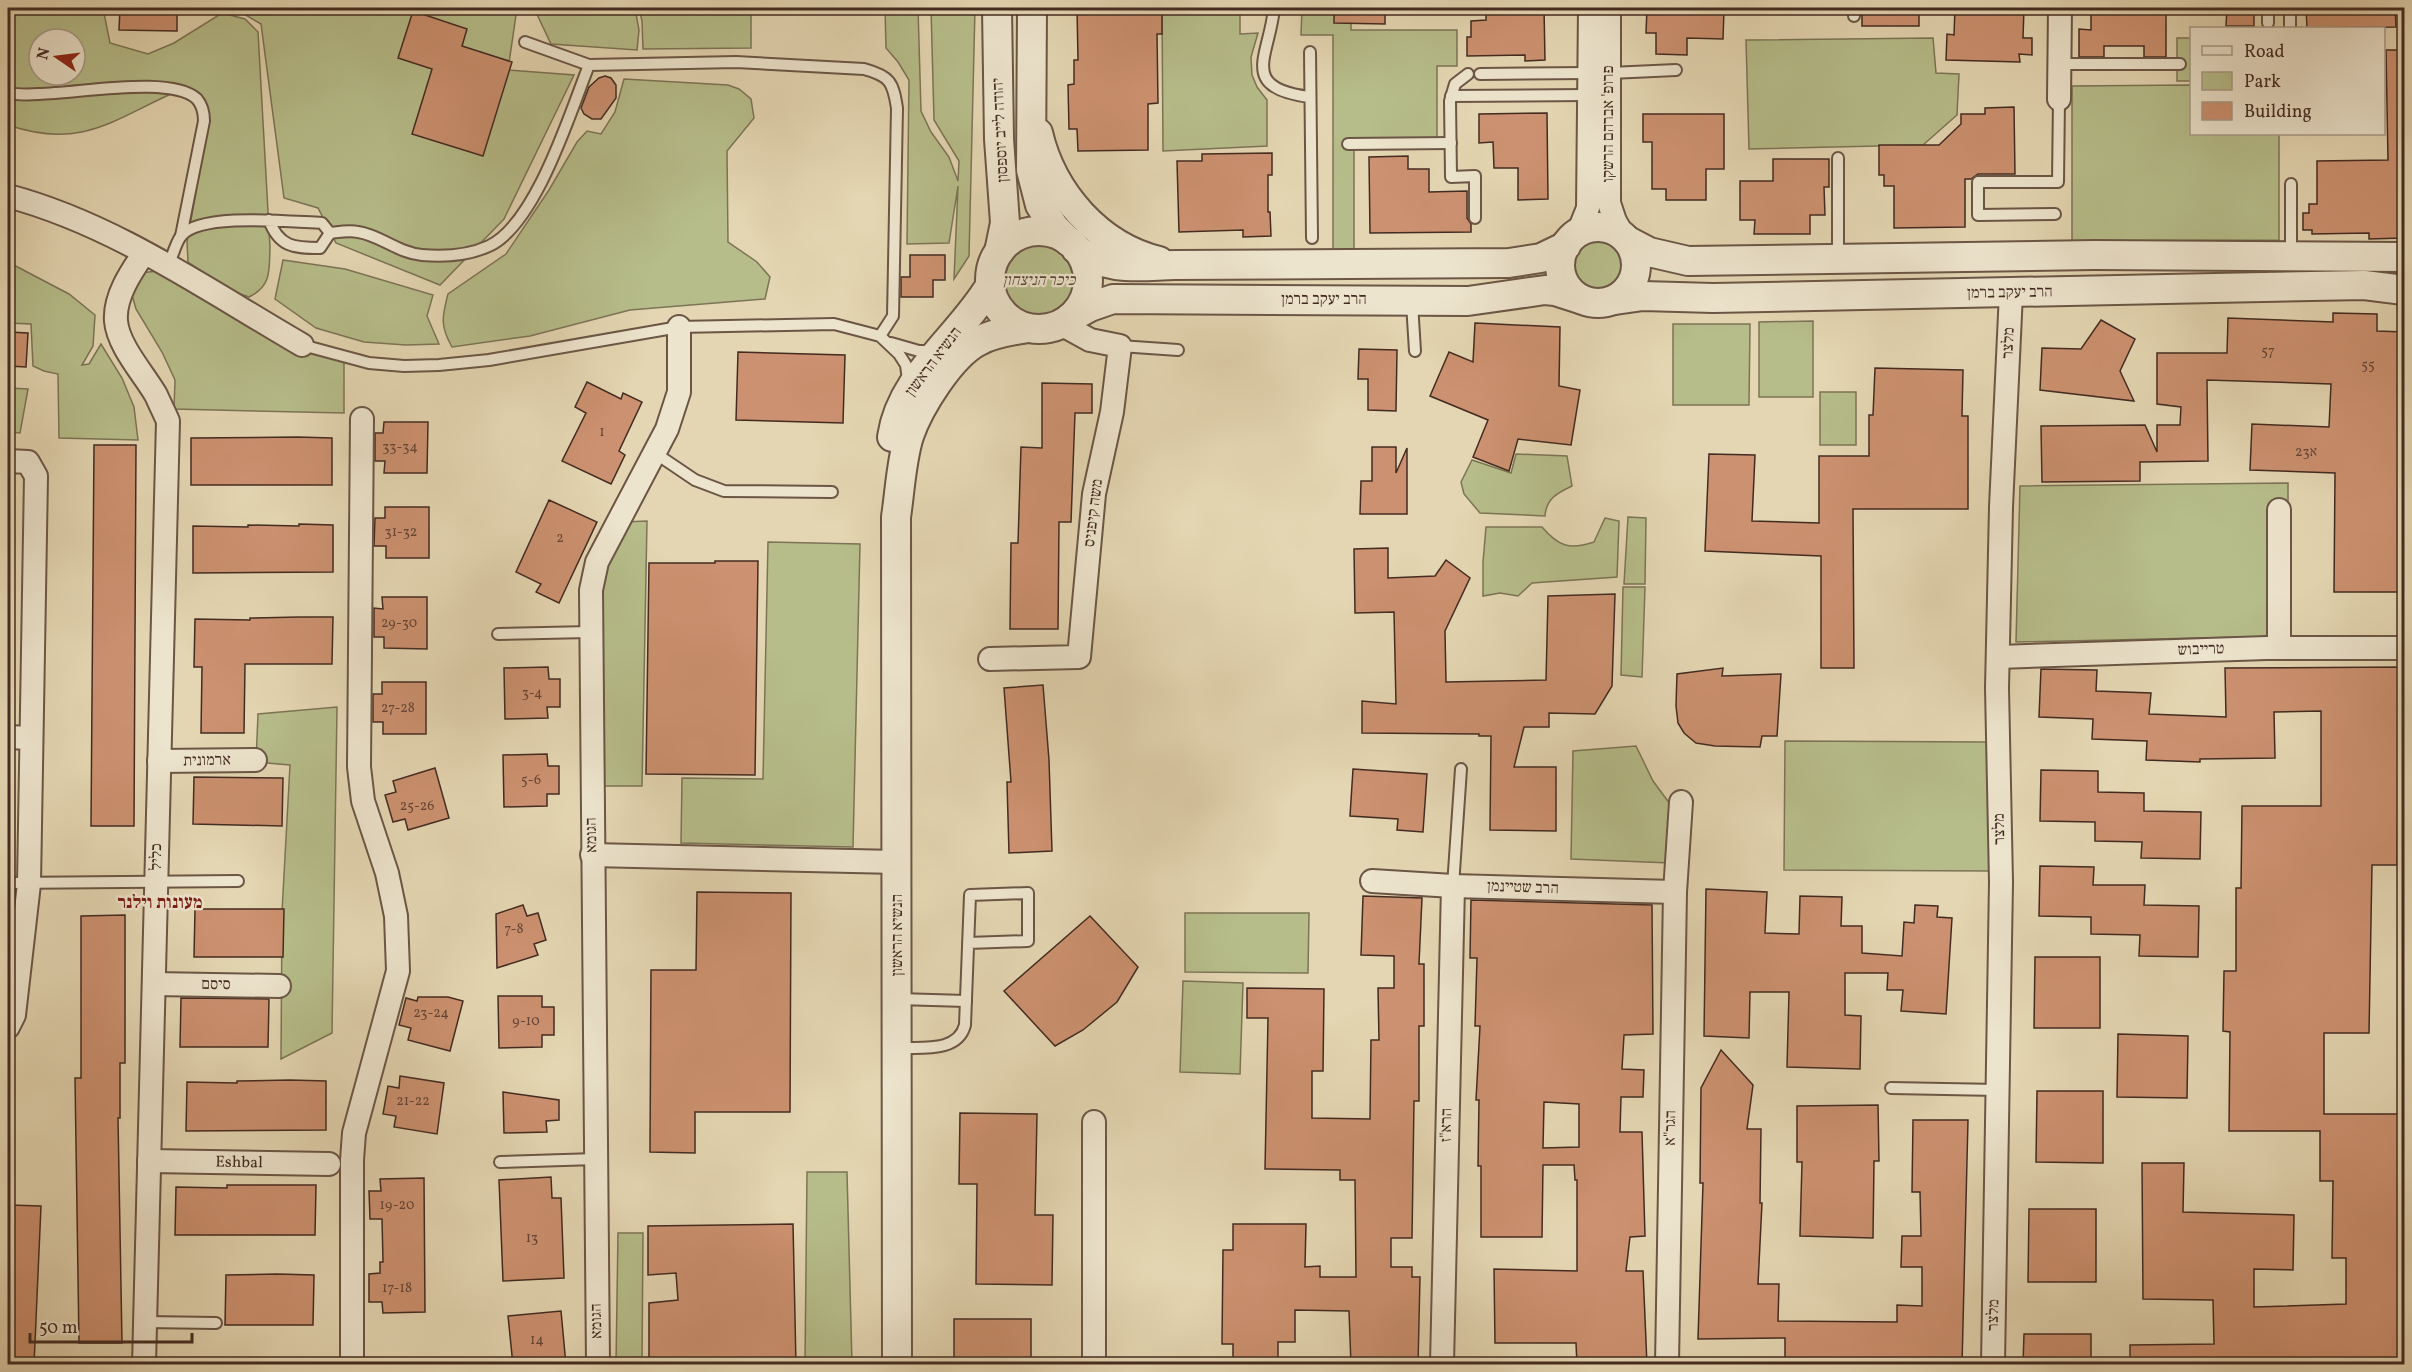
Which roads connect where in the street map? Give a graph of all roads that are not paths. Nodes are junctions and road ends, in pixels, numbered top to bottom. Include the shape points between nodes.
1 (997, 8) edge
2 (1032, 8) edge
3 (1274, 8) edge
4 (1590, 8) edge
5 (1609, 8) edge
6 (2060, 8) edge
7 (2268, 8) edge
8 (2290, 8) edge
9 (2268, 23) dead end
10 (2290, 27) edge
11 (525, 42) dead end
12 (1311, 52) dead end
13 (2059, 64) junction
14 (2180, 64) dead end
15 (589, 65) junction
16 (1676, 70) dead end
17 (1600, 73) junction
18 (1468, 74) dead end
19 (1480, 74) dead end
20 (8, 93) edge
21 (1589, 95) junction
22 (1451, 96) junction
23 (1310, 97) junction
24 (2059, 99) joint
25 (1032, 103) junction
26 (1451, 142) junction
27 (1348, 144) dead end
28 (1838, 158) dead end
29 (2291, 184) dead end
30 (8, 196) edge
31 (2055, 214) dead end
32 (1475, 218) dead end
33 (269, 220) junction
34 (330, 233) junction
35 (181, 236) junction
36 (1312, 238) dead end
37 (1572, 239) junction
38 (1626, 239) junction
39 (1072, 245) junction
40 (999, 252) junction
41 (144, 253) junction
42 (2291, 256) junction
43 (2404, 257) edge
44 (1838, 260) junction
45 (1175, 265) junction
46 (168, 267) junction
47 (991, 284) junction
48 (2404, 290) edge
49 (2011, 293) junction
50 (1580, 299) junction
51 (1411, 300) junction
52 (1615, 300) junction
53 (1065, 321) junction
54 (679, 327) junction
55 (1027, 328) junction
56 (957, 331) junction
57 (882, 339) junction
58 (302, 345) joint
59 (1120, 346) junction
60 (1178, 350) dead end
61 (1415, 351) dead end
62 (906, 398) junction
63 (362, 419) dead end
64 (655, 453) junction
65 (8, 461) edge
66 (832, 492) dead end
67 (2279, 510) dead end
68 (896, 517) junction
69 (590, 632) junction
70 (498, 634) dead end
71 (2279, 648) junction
72 (2404, 648) edge
73 (1998, 657) junction
74 (990, 659) dead end
75 (8, 737) edge
76 (31, 738) junction
77 (255, 760) dead end
78 (159, 761) junction
79 (1461, 769) dead end
80 (1682, 802) dead end
81 (592, 855) junction
82 (897, 862) junction
83 (238, 881) dead end
84 (1372, 881) dead end
85 (18, 883) edge
86 (157, 883) junction
87 (1453, 886) junction
88 (1675, 892) junction
89 (968, 943) junction
90 (154, 984) junction
91 (279, 986) dead end
92 (898, 999) junction
93 (966, 1001) junction
94 (8, 1027) edge
95 (898, 1048) junction
96 (1892, 1088) dead end
97 (1998, 1090) junction
98 (1094, 1122) dead end
99 (596, 1159) junction
100 (149, 1161) junction
101 (500, 1162) dead end
102 (329, 1164) dead end
103 (145, 1322) junction
104 (216, 1323) dead end
105 (895, 1361) edge
106 (144, 1365) edge
107 (352, 1365) edge
108 (598, 1365) edge
109 (1094, 1365) edge
110 (1442, 1365) edge
111 (1667, 1365) edge
112 (1993, 1365) edge

1 - 40 street, יהודה לייב יוספסון via 1005,223
2 - 25 street, יהודה לייב יוספסון
3 - 23 lane via 1262,61 1265,77 1282,91
4 - 17 street, פרופ' אברהם הרשקו
5 - 17 street, פרופ' אברהם הרשקו
6 - 13 street
7 - 9 lane
8 - 10 lane
11 - 15 lane
12 - 23 lane
13 - 14 lane
13 - 24 street
15 - 34 lane via 553,156 527,207 515,225 490,246 464,255 421,255 404,252 358,231
15 - 57 lane via 736,62 864,69 891,82 897,108 893,315
16 - 17 lane
17 - 19 lane
17 - 21 street, פרופ' אברהם הרשקו
17 - 38 street, פרופ' אברהם הרשקו via 1610,203
18 - 22 lane via 1457,81
20 - 35 lane via 149,87 179,91 197,99 204,121
21 - 22 lane
21 - 37 street, פרופ' אברהם הרשקו via 1588,208
22 - 26 lane
23 - 36 lane
24 - 31 lane via 2058,182 1978,182 1978,215
25 - 39 street, יהודה לייב יוספסון via 1033,185 1046,215
25 - 45 street via 1048,164 1068,201 1121,246 1146,258
26 - 27 lane
26 - 32 lane via 1451,177 1475,176
28 - 44 lane
29 - 42 lane
30 - 41 street via 79,219
33 - 34 lane via 322,224
33 - 34 lane via 274,235 294,248 320,248
33 - 35 lane via 202,223
35 - 46 lane
37 - 38 street via 1599,227
37 - 45 street via 1541,258 1509,263
37 - 50 street via 1560,263 1567,287
38 - 44 street via 1649,252 1688,261
38 - 52 street via 1636,256 1636,273 1628,289
39 - 40 street via 1051,233 1032,232 1013,239
39 - 45 street via 1098,262 1115,267
39 - 53 street via 1086,268 1087,288 1083,301
40 - 47 street via 992,267
41 - 46 street
41 - 78 street, כליל via 122,290 116,322 121,338 168,421
42 - 43 street
42 - 44 street
46 - 58 street
47 - 55 street via 999,309
47 - 56 street, הנשיא הראשון
48 - 49 street, הרב יעקב ברמן via 2364,285
49 - 52 street, הרב יעקב ברמן via 1655,296
49 - 73 street, מלצר
50 - 51 street, הרב יעקב ברמן via 1545,290 1488,299
50 - 52 street via 1597,304
51 - 53 street, הרב יעקב ברמן via 1113,299
51 - 61 lane
53 - 55 street via 1044,329
53 - 59 street via 1090,340
54 - 57 lane via 834,324
54 - 58 lane via 439,365 369,363
54 - 64 street, הגומא via 679,392
55 - 68 street, הנשיא הראשון via 980,340 956,358 929,397 910,435
56 - 57 lane via 933,352 901,347
56 - 62 street, הנשיא הראשון
57 - 62 lane via 906,365
59 - 60 lane
59 - 74 street, משה קיפניס via 1112,412 1094,494 1078,657
62 - 68 street, הנשיא הראשון via 892,434
63 - 107 street via 359,766 363,801 387,873 396,916 398,971 354,1133
64 - 66 lane via 695,480 724,491
64 - 69 street, הגומא via 597,562 591,590
65 - 76 street via 28,462 36,476
67 - 71 street
68 - 82 street, הנשיא הראשון
69 - 70 lane
69 - 81 street, הגומא
71 - 72 street, טרייבוש
71 - 73 street, טרייבוש
73 - 97 street, מלצר
75 - 76 street
76 - 85 street
77 - 78 street, ארמונית
78 - 86 street, כליל
79 - 87 lane
80 - 88 street, הגר"א
81 - 82 street
81 - 99 street, הגומא
82 - 92 street, הנשיא הראשון
83 - 86 lane
84 - 87 street, הרב שטיינמן
85 - 86 lane
85 - 94 street via 14,1015
86 - 90 street, כליל
87 - 88 street, הרב שטיינמן
87 - 110 street, הרא"ז
88 - 111 street, הגר"א
89 - 89 lane via 970,895 1028,893 1028,941
89 - 93 lane
90 - 91 street, סיסם
90 - 100 street, כליל
92 - 93 lane
92 - 95 street, הנשיא הראשון
93 - 95 lane via 962,1035 952,1044
95 - 105 street, הנשיא הראשון
96 - 97 lane
97 - 112 street, מלצר
98 - 109 street
99 - 101 lane
99 - 108 street, הגומא
100 - 102 street, Eshbal
100 - 103 street, כליל
103 - 104 lane
103 - 106 street, כליל

